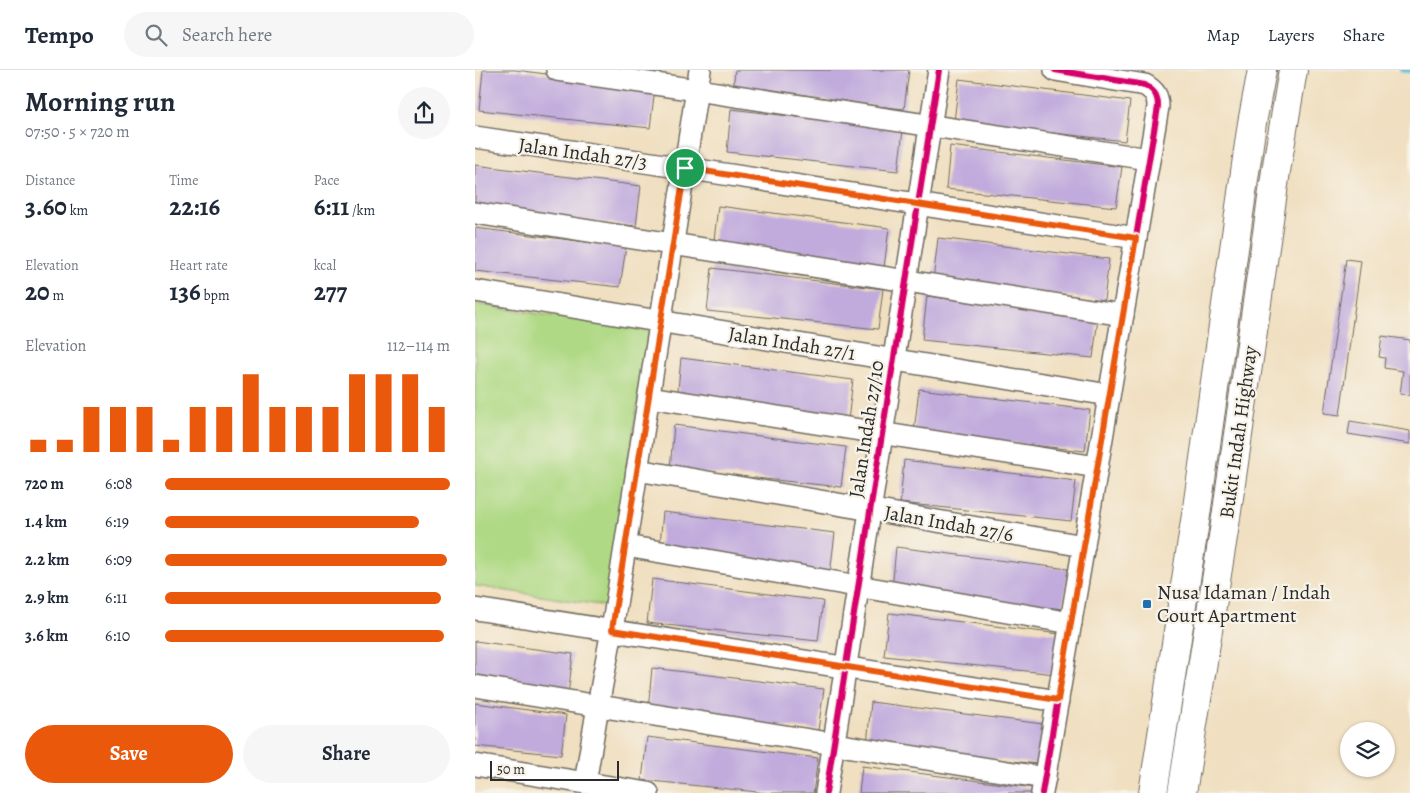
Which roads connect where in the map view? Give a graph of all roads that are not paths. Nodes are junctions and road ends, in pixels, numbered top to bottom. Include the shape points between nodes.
1 (557, 70) edge
2 (939, 70) edge
3 (1055, 70) edge
4 (1262, 70) edge
5 (1291, 77) edge
6 (699, 80) edge
7 (931, 126) junction
8 (475, 137) edge
9 (1149, 159) junction
10 (685, 168) junction
11 (918, 204) junction
12 (475, 214) edge
13 (1136, 238) junction
14 (673, 244) junction
15 (906, 280) junction
16 (475, 291) edge
17 (1123, 315) junction
18 (661, 321) junction
19 (894, 359) junction
20 (1109, 395) junction
21 (649, 397) junction
22 (882, 434) junction
23 (1097, 467) junction
24 (637, 470) junction
25 (870, 510) junction
26 (626, 546) junction
27 (1084, 546) junction
28 (858, 586) junction
29 (475, 609) edge
30 (1071, 623) junction
31 (612, 630) junction
32 (845, 667) junction
33 (475, 686) edge
34 (1058, 700) junction
35 (598, 706) junction
36 (833, 744) junction
37 (475, 764) edge
38 (585, 783) junction
39 (1044, 786) edge
40 (648, 793) edge
41 (825, 793) edge
42 (1153, 793) edge
43 (1182, 793) edge

1 - 6 street
2 - 7 street, Jalan Indah 27/10
3 - 9 street via 1145,85 1152,89 1158,98 1158,107
4 - 42 highway, Bukit Indah Highway
5 - 43 highway, Bukit Indah Highway
6 - 7 street
6 - 10 street
7 - 9 street
7 - 11 street, Jalan Indah 27/10
8 - 10 street, Jalan Indah 27/3
9 - 13 street
10 - 11 street, Jalan Indah 27/3
10 - 14 street
11 - 13 street, Jalan Indah 27/3
11 - 15 street, Jalan Indah 27/10
12 - 14 street
13 - 17 street
14 - 15 street
14 - 18 street
15 - 17 street
15 - 19 street, Jalan Indah 27/10
16 - 18 street, Jalan Indah 27/1
17 - 20 street
18 - 19 street, Jalan Indah 27/1
18 - 21 street
19 - 20 street, Jalan Indah 27/1
19 - 22 street, Jalan Indah 27/10
20 - 23 street
21 - 22 street
21 - 24 street
22 - 23 street
22 - 25 street, Jalan Indah 27/10
23 - 27 street
24 - 25 street, Jalan Indah 27/6
24 - 26 street
25 - 27 street, Jalan Indah 27/6
25 - 28 street, Jalan Indah 27/10
26 - 28 street
26 - 31 street
27 - 30 street
28 - 30 street
28 - 32 street, Jalan Indah 27/10
29 - 31 street
30 - 34 street
31 - 32 street
31 - 35 street
32 - 34 street
32 - 36 street, Jalan Indah 27/10
33 - 35 street
34 - 39 street
35 - 36 street
35 - 38 street
36 - 39 street
36 - 41 street, Jalan Indah 27/10
37 - 38 street
38 - 40 street

